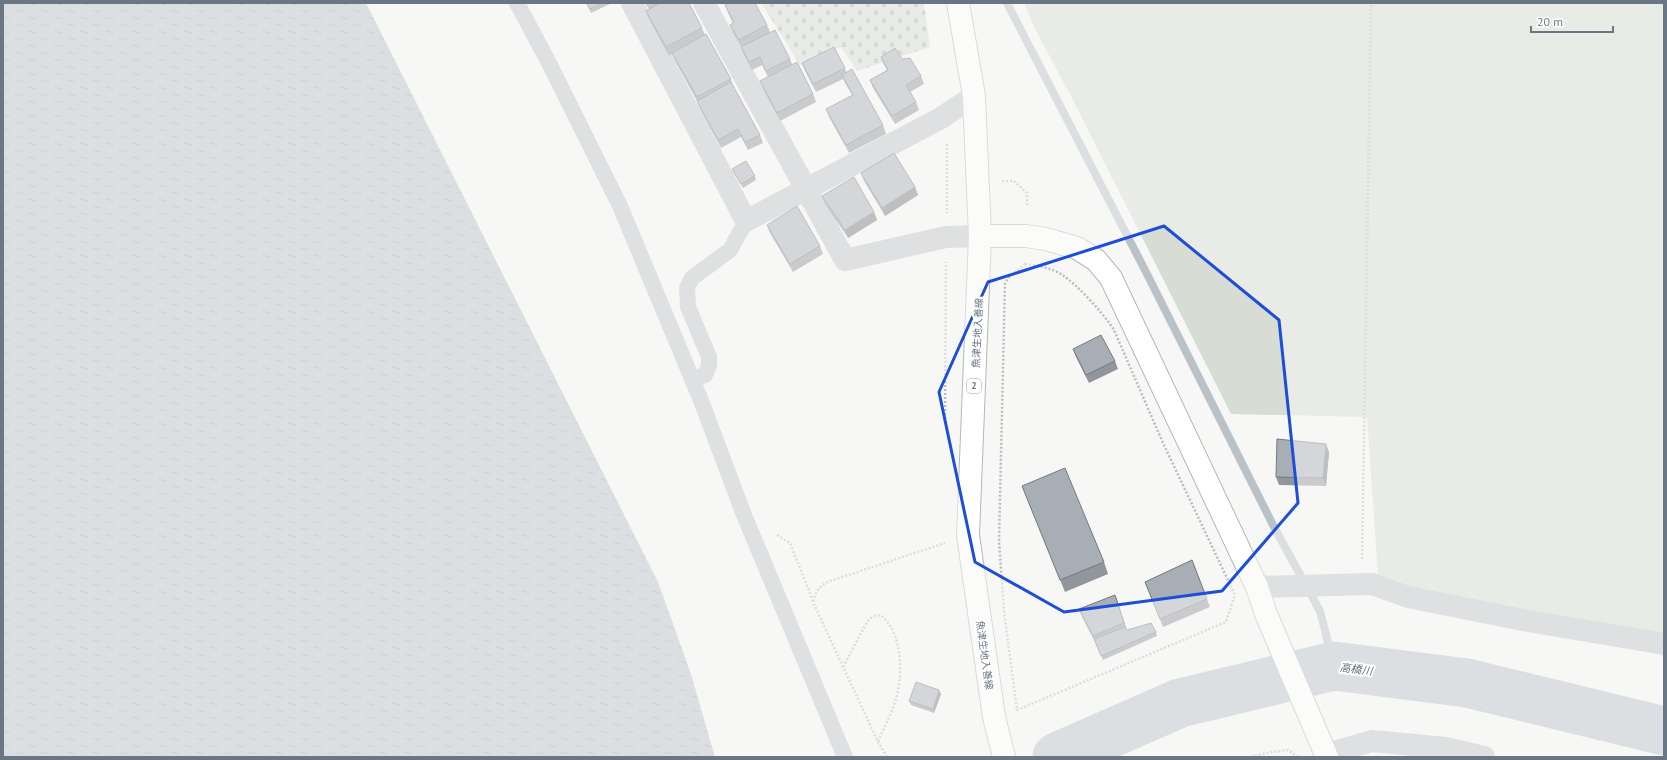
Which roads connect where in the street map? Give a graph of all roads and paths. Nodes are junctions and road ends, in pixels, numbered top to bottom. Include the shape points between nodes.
1 (517, 3) edge
2 (632, 3) edge
3 (704, 3) edge
4 (958, 3) edge
5 (1371, 3) edge
6 (974, 96) junction
7 (942, 118) junction
8 (1002, 181) dead end
9 (806, 189) junction
10 (1027, 207) dead end
11 (746, 221) junction
12 (980, 236) junction
13 (946, 237) junction
14 (1135, 376) dead end
15 (692, 380) junction
16 (945, 424) dead end
17 (968, 535) junction
18 (945, 536) dead end
19 (944, 543) junction
20 (1362, 584) junction
21 (1257, 588) junction
22 (1235, 594) dead end
23 (1664, 644) edge
24 (843, 667) junction
25 (878, 742) junction
26 (1326, 755) edge
27 (845, 757) edge
28 (887, 757) edge
29 (1004, 757) edge
30 (1251, 757) edge
31 (1298, 757) edge
32 (1484, 757) edge

1 - 15 lane via 620,206
2 - 11 street
3 - 9 street
4 - 6 main road, 魚津生地入善線 / 2
5 - 20 path
6 - 7 street
6 - 12 main road, 魚津生地入善線 / 2
7 - 9 street
7 - 13 path via 947,141
8 - 10 path via 1014,181 1027,193
9 - 11 street
9 - 13 street via 845,260
11 - 15 lane via 730,250 692,278 687,288 688,307 709,357 705,375
12 - 13 street
12 - 17 main road, 魚津生地入善線 / 2
12 - 21 main road via 1026,236 1077,248 1096,260 1111,278
13 - 16 path
14 - 22 path via 1105,316 1061,274 1042,266 1025,264 1009,276 1005,283 999,541 1004,611 1017,710 1226,622
15 - 27 lane via 744,515
17 - 19 path
17 - 29 main road, 魚津生地入善線 / 2 via 994,717
18 - 19 path
19 - 24 path via 830,581 818,590 813,602
20 - 21 street
20 - 23 street via 1372,584 1408,597 1528,621
21 - 26 main road
24 - 25 path
24 - 25 path via 867,622 877,615 883,617 897,642 900,664 895,701
25 - 28 path
26 - 32 street via 1372,741 1446,748
30 - 31 path via 1288,750

